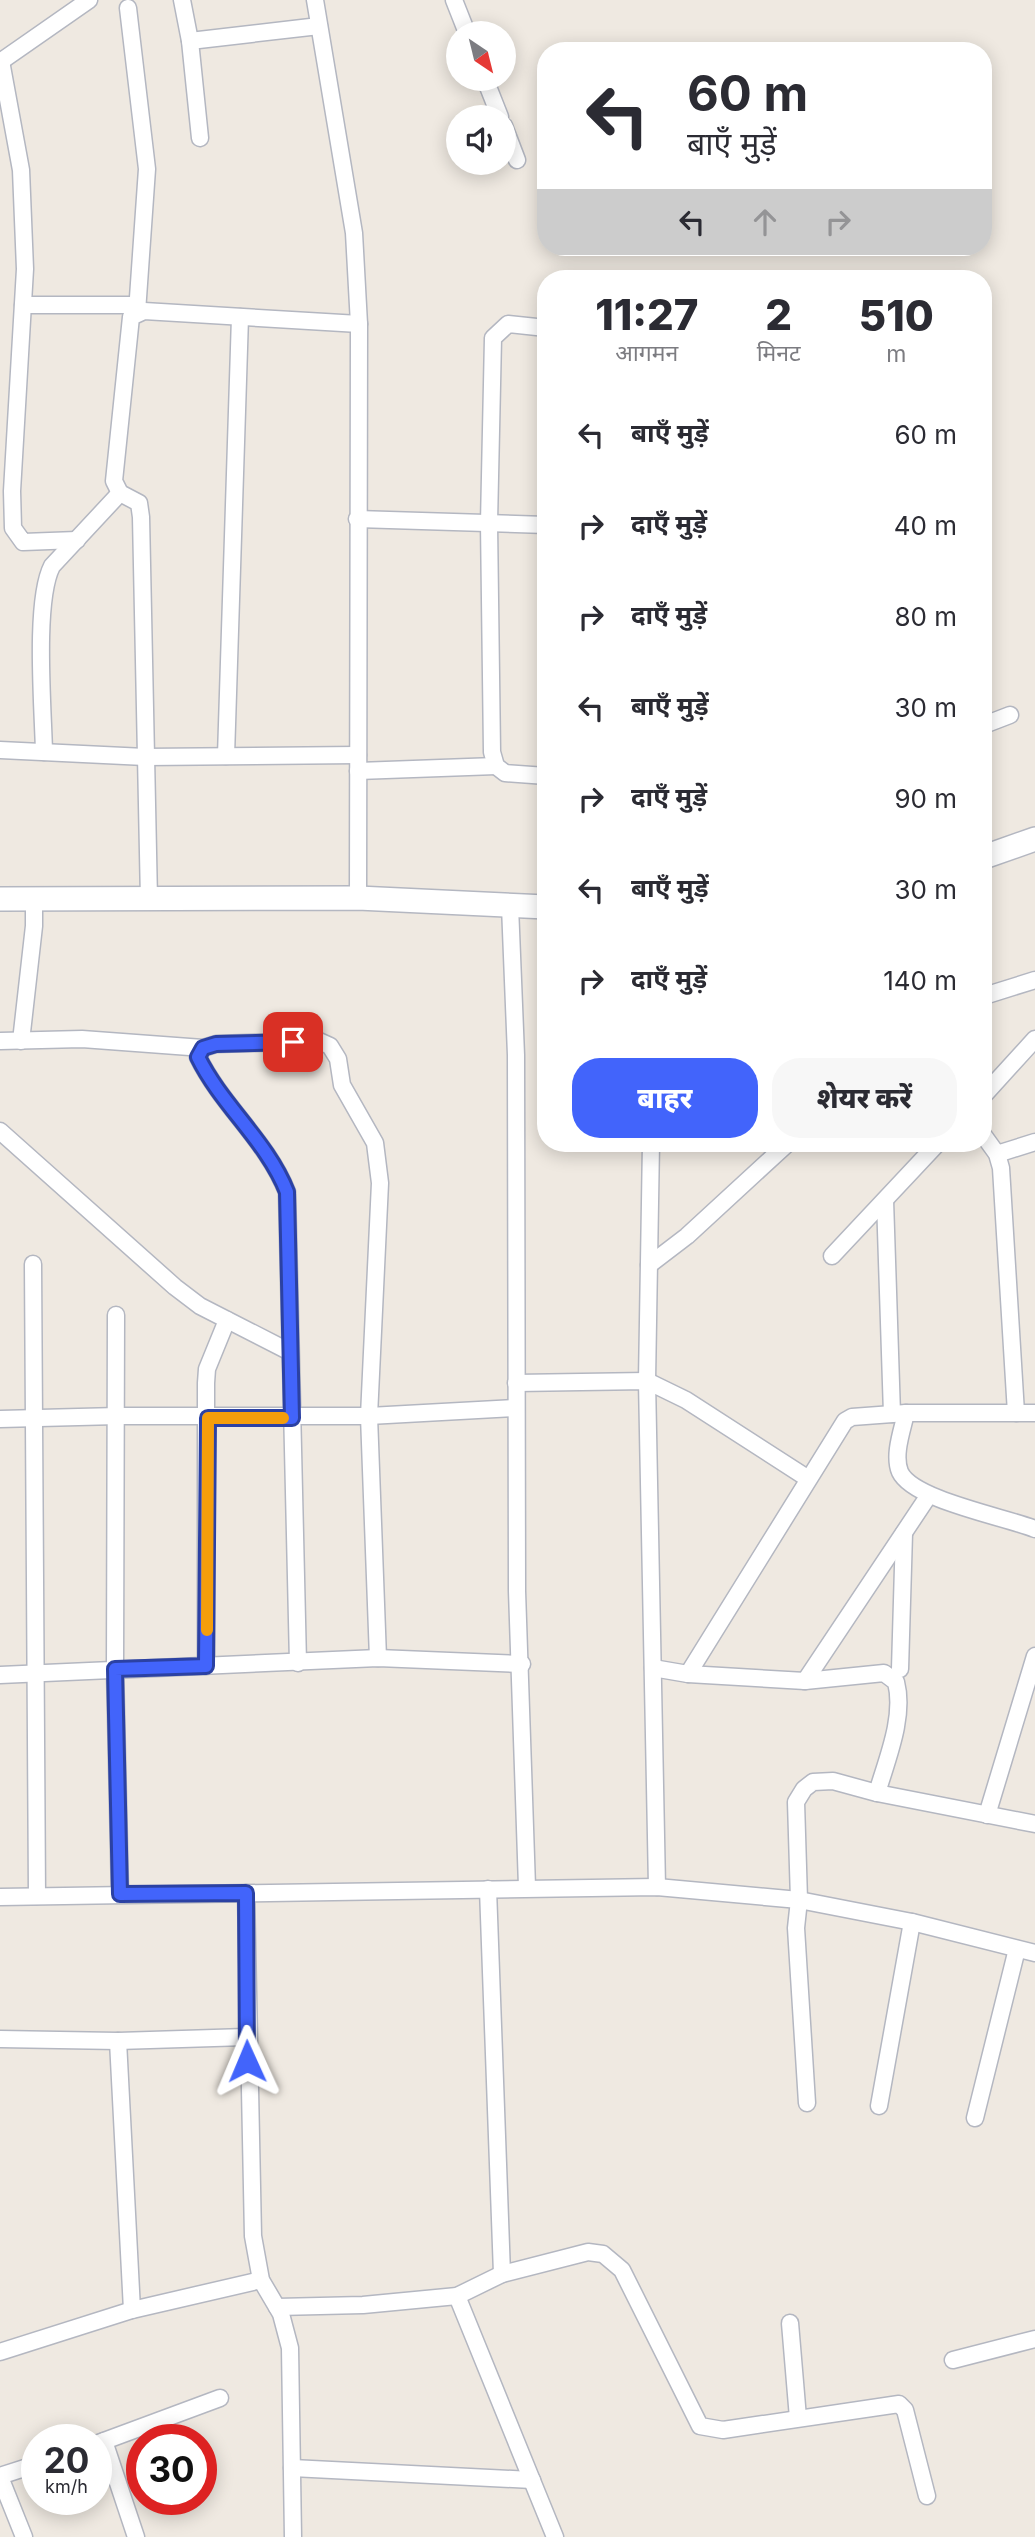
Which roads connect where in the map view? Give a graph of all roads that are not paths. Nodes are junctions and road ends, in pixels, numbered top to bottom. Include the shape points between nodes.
1 (89, 0) edge
2 (182, 0) edge
3 (314, 0) edge
4 (454, 0) edge
5 (128, 8) dead end
6 (462, 21) edge
7 (318, 26) junction
8 (190, 41) junction
9 (1, 62) edge
10 (200, 138) dead end
11 (23, 305) junction
12 (137, 309) junction
13 (240, 317) junction
14 (359, 324) junction
15 (537, 327) edge
16 (120, 494) junction
17 (357, 519) junction
18 (489, 523) junction
19 (537, 525) edge
20 (77, 540) junction
21 (1010, 715) dead end
22 (992, 722) edge
23 (0, 750) edge
24 (44, 752) junction
25 (226, 756) junction
26 (145, 757) junction
27 (358, 763) junction
28 (496, 766) junction
29 (537, 775) edge
30 (1035, 839) edge
31 (992, 854) edge
32 (358, 898) junction
33 (0, 899) edge
34 (34, 899) junction
35 (149, 900) junction
36 (510, 906) junction
37 (537, 907) edge
38 (1035, 980) edge
39 (992, 993) edge
40 (1035, 1039) edge
41 (0, 1041) edge
42 (21, 1041) junction
43 (203, 1048) junction
44 (992, 1086) edge
45 (0, 1131) edge
46 (1035, 1142) edge
47 (992, 1147) edge
48 (652, 1152) edge
49 (778, 1152) edge
50 (926, 1152) edge
51 (997, 1154) junction
52 (885, 1200) junction
53 (832, 1256) dead end
54 (33, 1264) dead end
55 (649, 1265) junction
56 (116, 1315) dead end
57 (227, 1320) junction
58 (290, 1352) junction
59 (646, 1381) junction
60 (516, 1383) junction
61 (516, 1408) junction
62 (899, 1413) junction
63 (1016, 1413) junction
64 (1035, 1413) edge
65 (118, 1416) junction
66 (369, 1416) junction
67 (35, 1417) junction
68 (208, 1418) junction
69 (292, 1418) junction
70 (0, 1419) edge
71 (807, 1478) junction
72 (929, 1495) junction
73 (1035, 1529) edge
74 (905, 1531) junction
75 (1035, 1656) edge
76 (378, 1658) junction
77 (298, 1663) junction
78 (522, 1664) junction
79 (206, 1666) junction
80 (653, 1668) junction
81 (115, 1669) junction
82 (900, 1669) dead end
83 (36, 1674) junction
84 (688, 1674) junction
85 (0, 1675) edge
86 (805, 1681) junction
87 (877, 1793) junction
88 (987, 1815) junction
89 (1035, 1824) edge
90 (527, 1887) junction
91 (657, 1887) junction
92 (488, 1889) junction
93 (246, 1893) junction
94 (120, 1894) junction
95 (37, 1896) junction
96 (0, 1897) edge
97 (799, 1900) junction
98 (912, 1922) junction
99 (1017, 1949) junction
100 (1035, 1953) edge
101 (246, 2037) junction
102 (0, 2039) edge
103 (118, 2041) junction
104 (807, 2103) dead end
105 (879, 2106) dead end
106 (975, 2118) dead end
107 (502, 2274) junction
108 (261, 2280) junction
109 (457, 2296) junction
110 (277, 2307) junction
111 (132, 2310) junction
112 (790, 2323) dead end
113 (1035, 2339) edge
114 (0, 2353) edge
115 (954, 2360) dead end
116 (220, 2398) dead end
117 (798, 2418) junction
118 (112, 2438) edge
119 (292, 2468) junction
120 (21, 2470) edge
121 (112, 2474) edge
122 (0, 2477) edge
123 (532, 2480) junction
124 (927, 2496) dead end
125 (24, 2537) edge
126 (136, 2537) edge
127 (293, 2537) edge
128 (555, 2537) edge

1 - 9 street
2 - 8 street
3 - 7 street
4 - 6 street
5 - 12 street via 147,169
7 - 8 street
7 - 14 street via 354,233
8 - 10 street
9 - 11 street via 21,170
11 - 12 street
11 - 20 street via 13,528 23,542
12 - 13 street
12 - 16 street via 131,317 115,467 114,481
13 - 14 street
13 - 25 street
14 - 17 street
15 - 18 street via 508,324 493,338
16 - 20 street
16 - 26 street via 139,503 141,517
17 - 18 street
17 - 27 street
18 - 19 street
18 - 28 street via 492,752
20 - 24 street via 52,566 44,590
21 - 22 street
23 - 24 street
24 - 26 street
25 - 26 street
25 - 27 street
26 - 35 street
27 - 28 street
27 - 32 street
28 - 29 street via 505,772
30 - 31 street
32 - 35 street
32 - 36 street
33 - 34 street
34 - 35 street
34 - 42 street
36 - 37 street
36 - 60 street via 516,1068
38 - 39 street
40 - 44 street
41 - 42 street
42 - 43 street via 82,1039
43 - 58 street via 198,1057 205,1071 276,1166 287,1192
43 - 66 street via 319,1041 330,1046 338,1059 342,1085 375,1143 380,1183
45 - 57 street via 175,1287
46 - 51 street
47 - 51 street
48 - 55 street
49 - 55 street
50 - 52 street
51 - 63 street
52 - 53 street
52 - 62 street
54 - 67 street
55 - 59 street
56 - 65 street
57 - 58 street
57 - 68 street via 207,1369
58 - 69 street
59 - 60 street
59 - 71 street via 686,1400
59 - 80 street
60 - 61 street
61 - 66 street
61 - 78 street
62 - 63 street
62 - 71 street via 845,1421
62 - 72 street via 897,1459 901,1473 909,1484
63 - 64 street
65 - 67 street
65 - 68 street
65 - 81 street
66 - 69 street
66 - 76 street
67 - 70 street
67 - 83 street
68 - 69 street
68 - 79 street
69 - 77 street
71 - 84 street
72 - 73 street
72 - 74 street
74 - 82 street
74 - 86 street
75 - 88 street
76 - 77 street
76 - 78 street
77 - 79 street
78 - 90 street
79 - 81 street
80 - 84 street
80 - 91 street
81 - 83 street
81 - 94 street
83 - 85 street
83 - 95 street
84 - 86 street
86 - 87 street via 867,1672 884,1673 896,1682 900,1695
87 - 88 street
87 - 97 street via 833,1781 813,1782 804,1789 796,1802
88 - 89 street
90 - 91 street
90 - 92 street
91 - 97 street
92 - 93 street
92 - 107 street
93 - 94 street
93 - 101 street
94 - 95 street
95 - 96 street
97 - 98 street
97 - 104 street via 796,1928
98 - 99 street
98 - 105 street
99 - 100 street
99 - 106 street
101 - 103 street
101 - 108 street via 253,2236
102 - 103 street
103 - 111 street
107 - 109 street
107 - 117 street via 589,2252 603,2254 622,2270 700,2426 723,2430
108 - 110 street
108 - 111 street
109 - 110 street
109 - 123 street
110 - 119 street via 290,2348
111 - 114 street
112 - 117 street
113 - 115 street
116 - 118 street
117 - 124 street via 899,2403 905,2410
119 - 123 street
119 - 127 street
120 - 122 street
121 - 126 street
122 - 125 street
123 - 128 street

